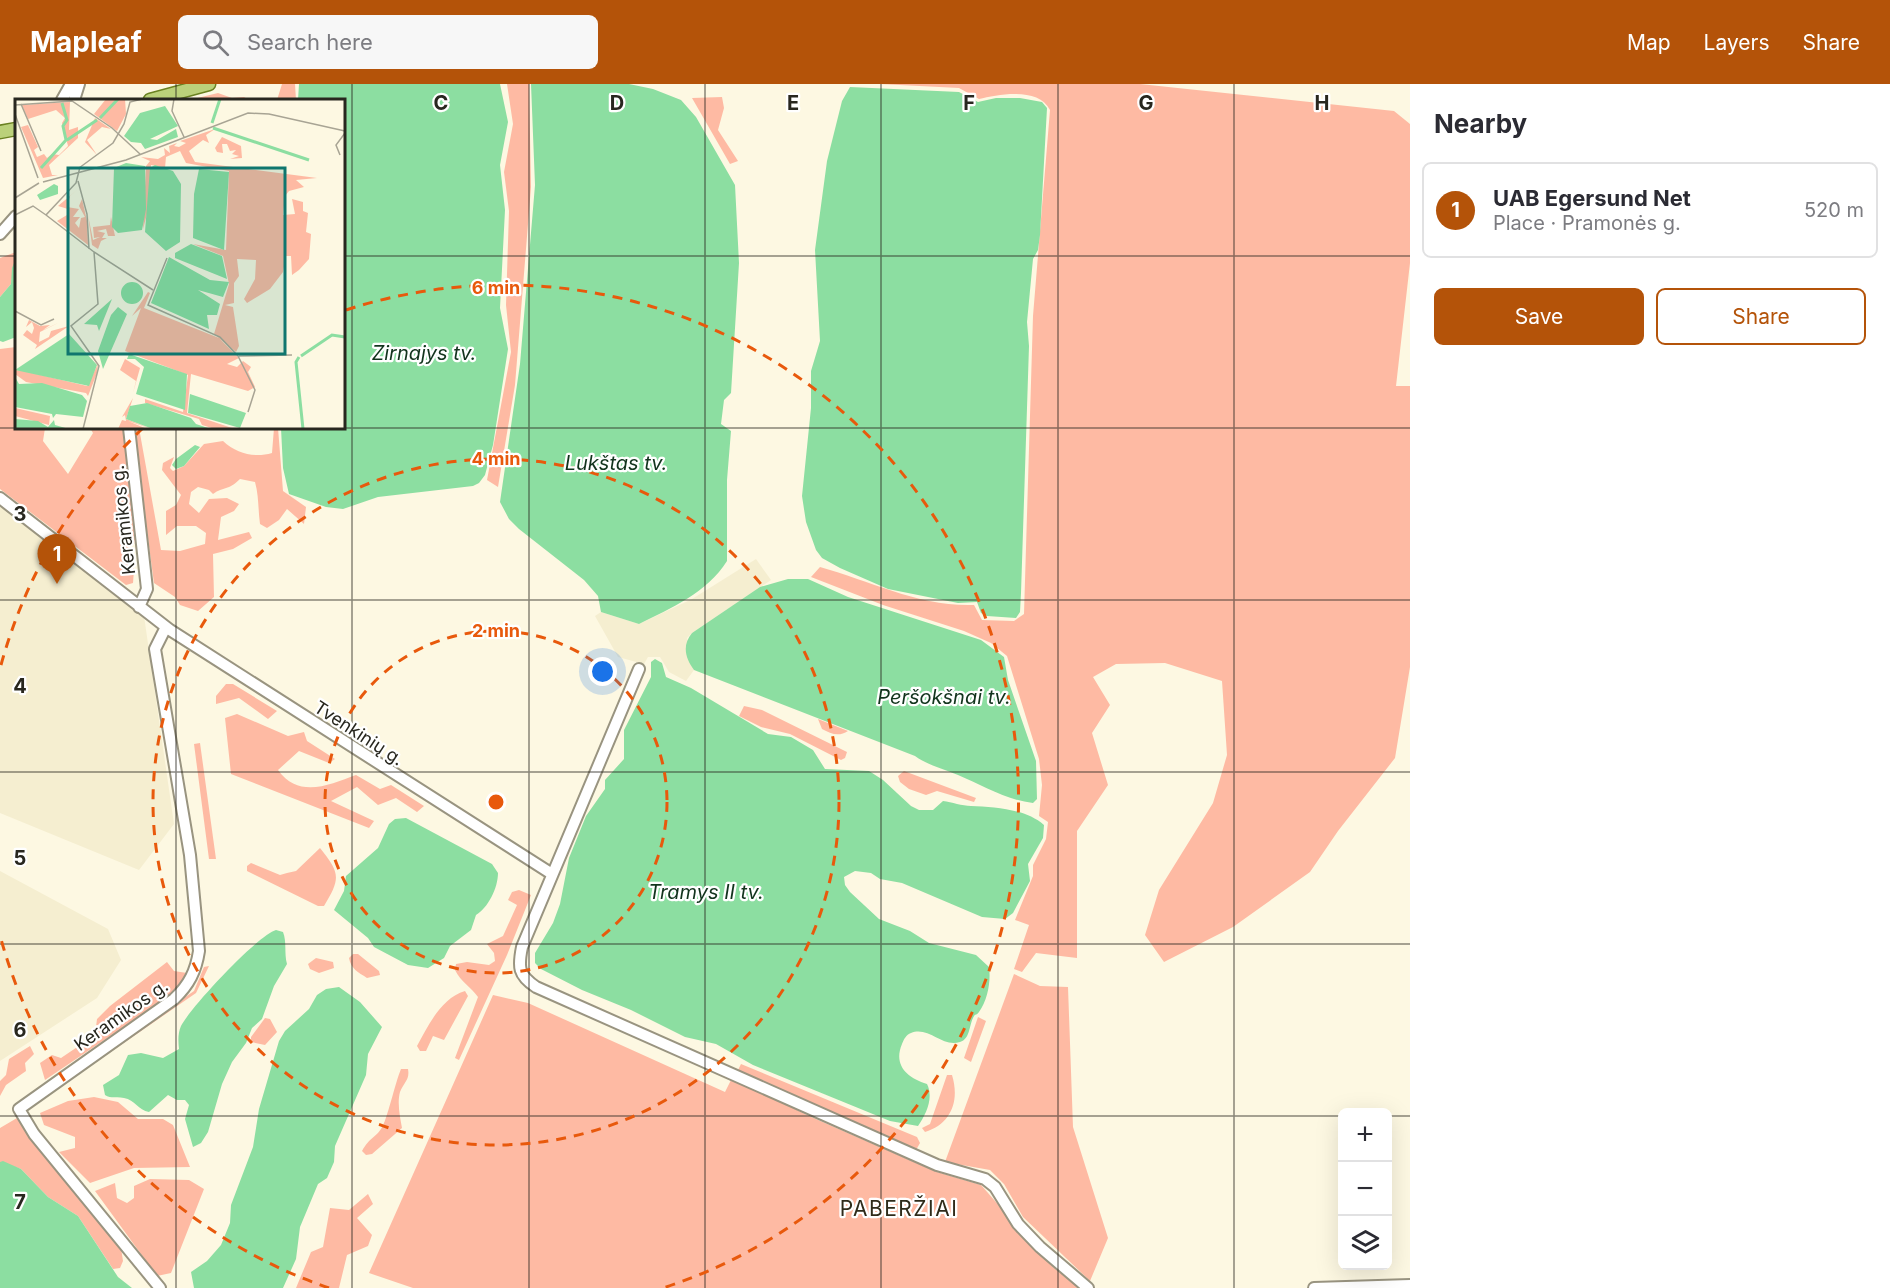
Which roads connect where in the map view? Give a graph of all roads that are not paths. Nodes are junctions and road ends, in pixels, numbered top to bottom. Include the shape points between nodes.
1 (71, 84) edge
2 (79, 84) edge
3 (209, 84) edge
4 (63, 99) edge
5 (74, 99) edge
6 (154, 99) edge
7 (15, 129) edge
8 (0, 132) edge
9 (15, 217) edge
10 (0, 234) edge
11 (129, 429) edge
12 (0, 498) edge
13 (139, 607) junction
14 (166, 627) junction
15 (639, 669) dead end
16 (552, 874) junction
17 (1410, 1285) edge
18 (160, 1288) edge
19 (1088, 1288) edge
20 (1314, 1288) edge

1 - 4 street
2 - 5 street
3 - 6 main road
7 - 8 main road
9 - 10 street
11 - 13 street, Keramikos g. via 147,589
12 - 13 street, Tvenkinių g.
13 - 14 street, Tvenkinių g.
14 - 16 street, Tvenkinių g.
14 - 18 street, Keramikos g. via 155,649 190,855 197,964 188,984 174,999 19,1108 34,1134
15 - 16 street
16 - 19 street via 522,947 518,965 526,980 937,1165 985,1179 995,1187 1018,1224
17 - 20 street

